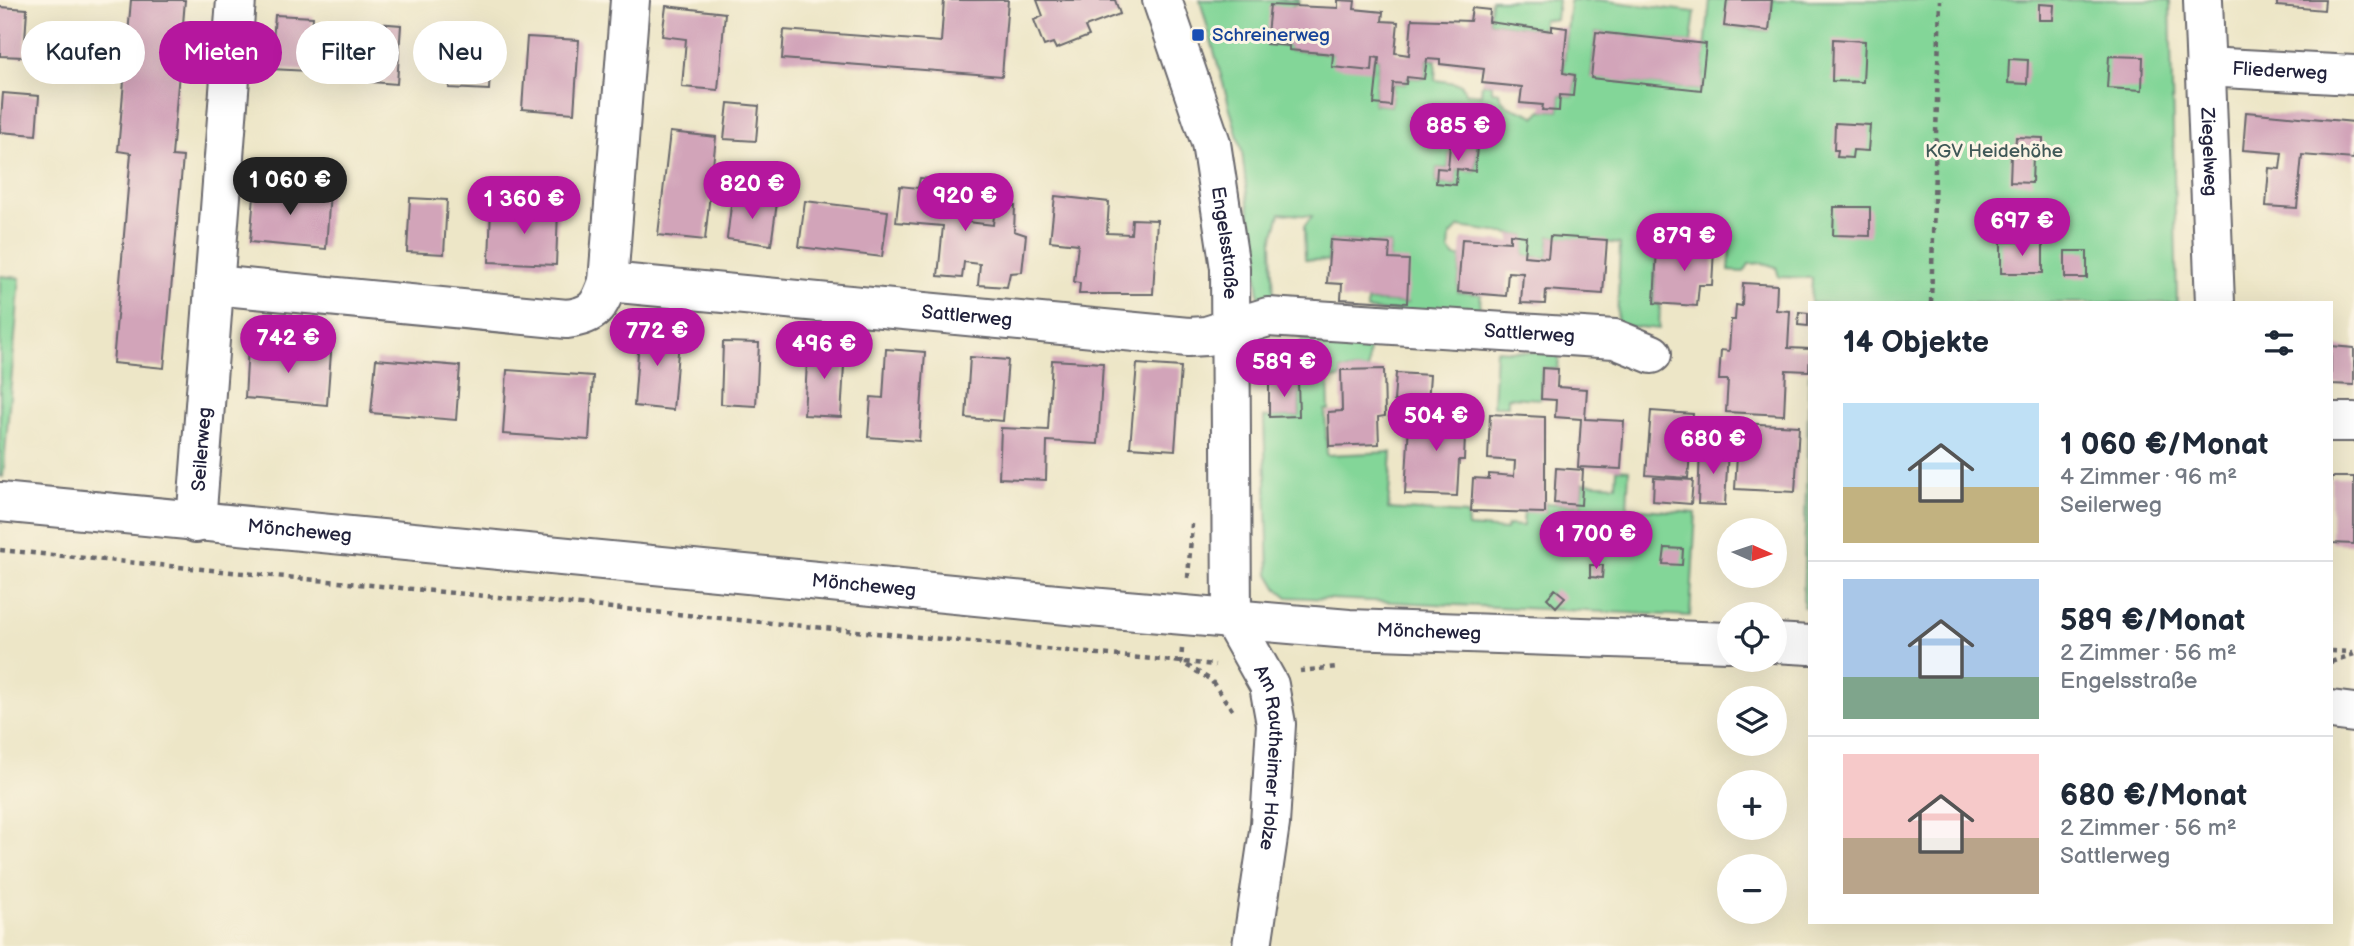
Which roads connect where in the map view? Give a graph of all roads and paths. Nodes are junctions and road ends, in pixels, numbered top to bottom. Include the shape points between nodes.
1 (236, 0) edge
2 (630, 0) edge
3 (1162, 0) edge
4 (1940, 0) edge
5 (2203, 0) edge
6 (2205, 66) junction
7 (2354, 75) edge
8 (608, 282) junction
9 (214, 285) junction
10 (1931, 301) edge
11 (2215, 301) edge
12 (1233, 326) junction
13 (1652, 354) dead end
14 (2333, 422) edge
15 (2354, 422) edge
16 (0, 502) edge
17 (196, 523) junction
18 (1232, 619) junction
19 (1717, 642) edge
20 (1787, 644) edge
21 (1808, 645) edge
22 (2333, 651) edge
23 (2354, 653) edge
24 (2333, 661) edge
25 (2333, 710) edge
26 (2354, 713) edge
27 (1252, 946) edge

1 - 9 street, Seilerweg
2 - 8 street
3 - 12 street, Engelsstraße via 1211,143 1226,232
4 - 10 path
5 - 6 street, Ziegelweg
6 - 7 street, Fliederweg
6 - 11 street, Ziegelweg
8 - 9 street via 601,302 587,316 567,319
8 - 12 street, Sattlerweg via 1188,337 1206,337
9 - 17 street, Seilerweg
12 - 13 street, Sattlerweg via 1268,317 1559,336 1615,340
12 - 18 street, Engelsstraße
14 - 15 street
16 - 17 street, Möncheweg
17 - 18 street, Möncheweg
18 - 19 street, Möncheweg via 1349,629
18 - 27 street, Am Rautheimer Holze via 1269,685 1276,724 1270,824
20 - 21 street
22 - 23 path
23 - 24 path
25 - 26 street

